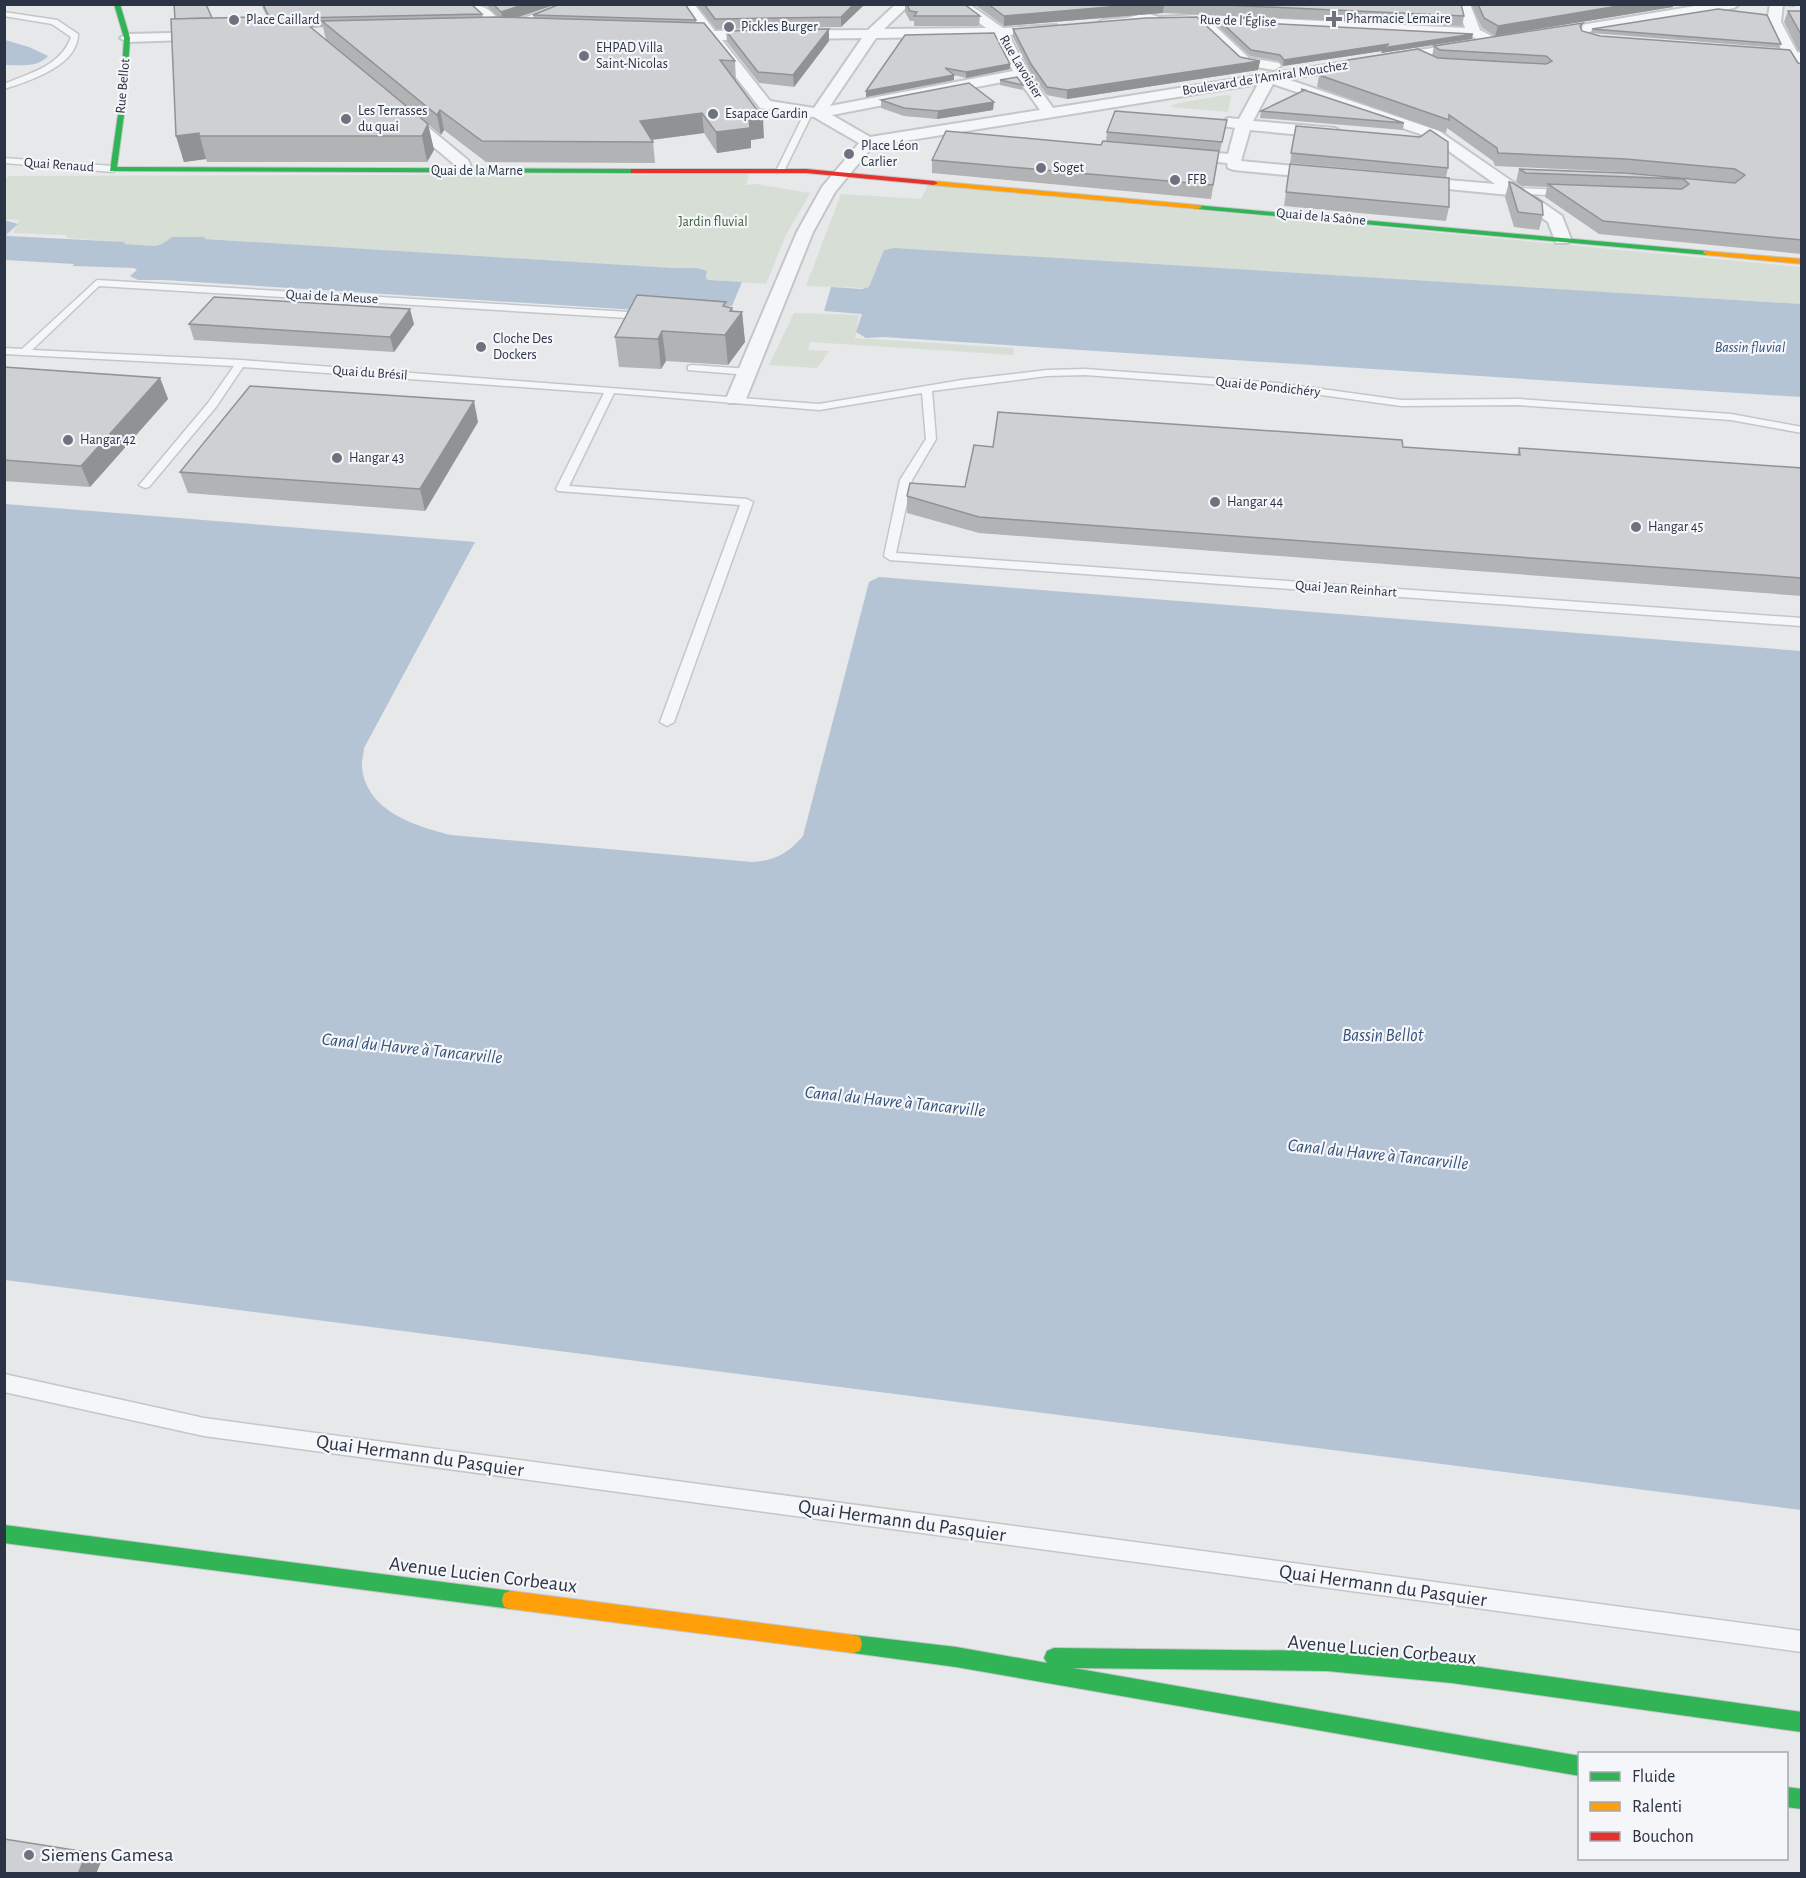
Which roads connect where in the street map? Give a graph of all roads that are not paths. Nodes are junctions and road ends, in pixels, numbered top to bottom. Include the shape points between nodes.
1 (117, 4) edge
2 (470, 4) edge
3 (581, 4) edge
4 (687, 4) edge
5 (904, 4) edge
6 (960, 4) edge
7 (1463, 4) edge
8 (1734, 4) edge
9 (1777, 4) edge
10 (1794, 4) edge
11 (1144, 11) edge
12 (4, 14) edge
13 (1294, 17) junction
14 (1200, 19) junction
15 (1086, 25) edge
16 (1064, 27) edge
17 (477, 30) edge
18 (499, 30) junction
19 (536, 31) edge
20 (1571, 31) junction
21 (1000, 32) junction
22 (1474, 32) junction
23 (872, 33) junction
24 (226, 35) edge
25 (712, 35) junction
26 (664, 36) edge
27 (127, 38) junction
28 (1597, 41) edge
29 (1494, 43) junction
30 (1740, 52) edge
31 (1797, 57) edge
32 (1271, 72) junction
33 (1802, 73) edge
34 (1022, 74) junction
35 (4, 87) edge
36 (1113, 102) junction
37 (391, 104) edge
38 (814, 112) junction
39 (1048, 112) junction
40 (1136, 114) edge
41 (1214, 122) edge
42 (1244, 125) junction
43 (968, 129) junction
44 (1355, 134) edge
45 (991, 138) edge
46 (1402, 138) edge
47 (1446, 141) junction
48 (868, 142) junction
49 (1165, 153) edge
50 (4, 160) edge
51 (1234, 162) junction
52 (113, 169) junction
53 (465, 171) junction
54 (780, 171) junction
55 (1490, 173) junction
56 (841, 174) junction
57 (1522, 174) edge
58 (1340, 175) edge
59 (1398, 180) edge
60 (1516, 191) junction
61 (1574, 193) edge
62 (1562, 239) junction
63 (1802, 262) edge
64 (656, 317) edge
65 (4, 351) edge
66 (23, 353) junction
67 (241, 363) junction
68 (692, 368) edge
69 (749, 372) junction
70 (927, 389) junction
71 (610, 390) junction
72 (736, 399) junction
73 (1802, 430) edge
74 (145, 485) dead end
75 (1802, 622) edge
76 (667, 722) dead end
77 (4, 1383) edge
78 (4, 1534) edge
79 (1802, 1642) edge
80 (956, 1657) junction
81 (1802, 1722) edge
82 (1578, 1766) edge

1 - 27 street, Rue Bellot
2 - 18 street via 492,19
3 - 18 street
4 - 25 street
5 - 23 street
6 - 21 street, Rue Lavoisier
7 - 22 street
8 - 20 street, Boulevard de l'Amiral Mouchez
9 - 10 street
9 - 31 street via 1774,22
11 - 14 street, Rue de l'Église via 1158,21
11 - 15 street, Rue de l'Église via 1128,22
12 - 35 lane via 54,22 75,36 64,60
13 - 14 street, Rue de l'Église
13 - 22 street, Rue de l'Église
13 - 32 street
14 - 32 street via 1245,60
16 - 21 street
17 - 18 street
18 - 19 street
20 - 28 street
20 - 29 street, Boulevard de l'Amiral Mouchez
21 - 23 street
21 - 34 street, Rue Lavoisier
22 - 29 street, Rue de l'Église
23 - 25 street
23 - 38 street
24 - 27 street
25 - 26 street
25 - 38 street via 765,105
27 - 52 street, Rue Bellot
29 - 32 street, Boulevard de l'Amiral Mouchez via 1420,58 1289,75
30 - 31 street
31 - 33 street
32 - 36 street, Boulevard de l'Amiral Mouchez
32 - 42 street
32 - 47 street
34 - 38 street
34 - 39 street, Rue Lavoisier
36 - 39 street, Boulevard de l'Amiral Mouchez
36 - 40 street
37 - 53 street via 462,163
38 - 48 street
38 - 54 lane
39 - 43 street, Boulevard de l'Amiral Mouchez
41 - 42 street
42 - 44 street
42 - 51 street
43 - 45 street
43 - 48 street, Boulevard de l'Amiral Mouchez
46 - 47 street
47 - 55 street
48 - 56 street
49 - 51 street
50 - 52 lane, Quai Renaud
51 - 58 street
52 - 53 street, Quai de la Marne
53 - 54 street, Quai de la Marne
54 - 56 street, Quai de la Marne
55 - 57 street
55 - 60 street
56 - 62 street, Quai de la Saône
56 - 69 street via 805,232
59 - 60 street
60 - 61 lane
60 - 62 street via 1556,220
62 - 63 street, Quai de la Saône
64 - 66 lane, Quai de la Meuse via 97,283
65 - 66 lane, Quai du Brésil
66 - 67 lane, Quai du Brésil
67 - 71 lane, Quai du Brésil
67 - 74 lane via 212,405
68 - 69 lane
69 - 72 street
70 - 72 lane, Quai de Pondichéry via 819,407
70 - 73 lane, Quai de Pondichéry via 1008,377 1085,372 1278,386 1401,403 1518,402 1731,417
70 - 75 lane, Quai Jean Reinhart via 931,439 906,480 890,556
71 - 72 lane, Quai du Brésil
71 - 76 lane via 562,489 747,502
77 - 79 lane, Quai Hermann du Pasquier via 204,1427
78 - 80 street, Avenue Lucien Corbeaux
80 - 81 street, Avenue Lucien Corbeaux via 1327,1661 1452,1673
80 - 82 street, Avenue Lucien Corbeaux

